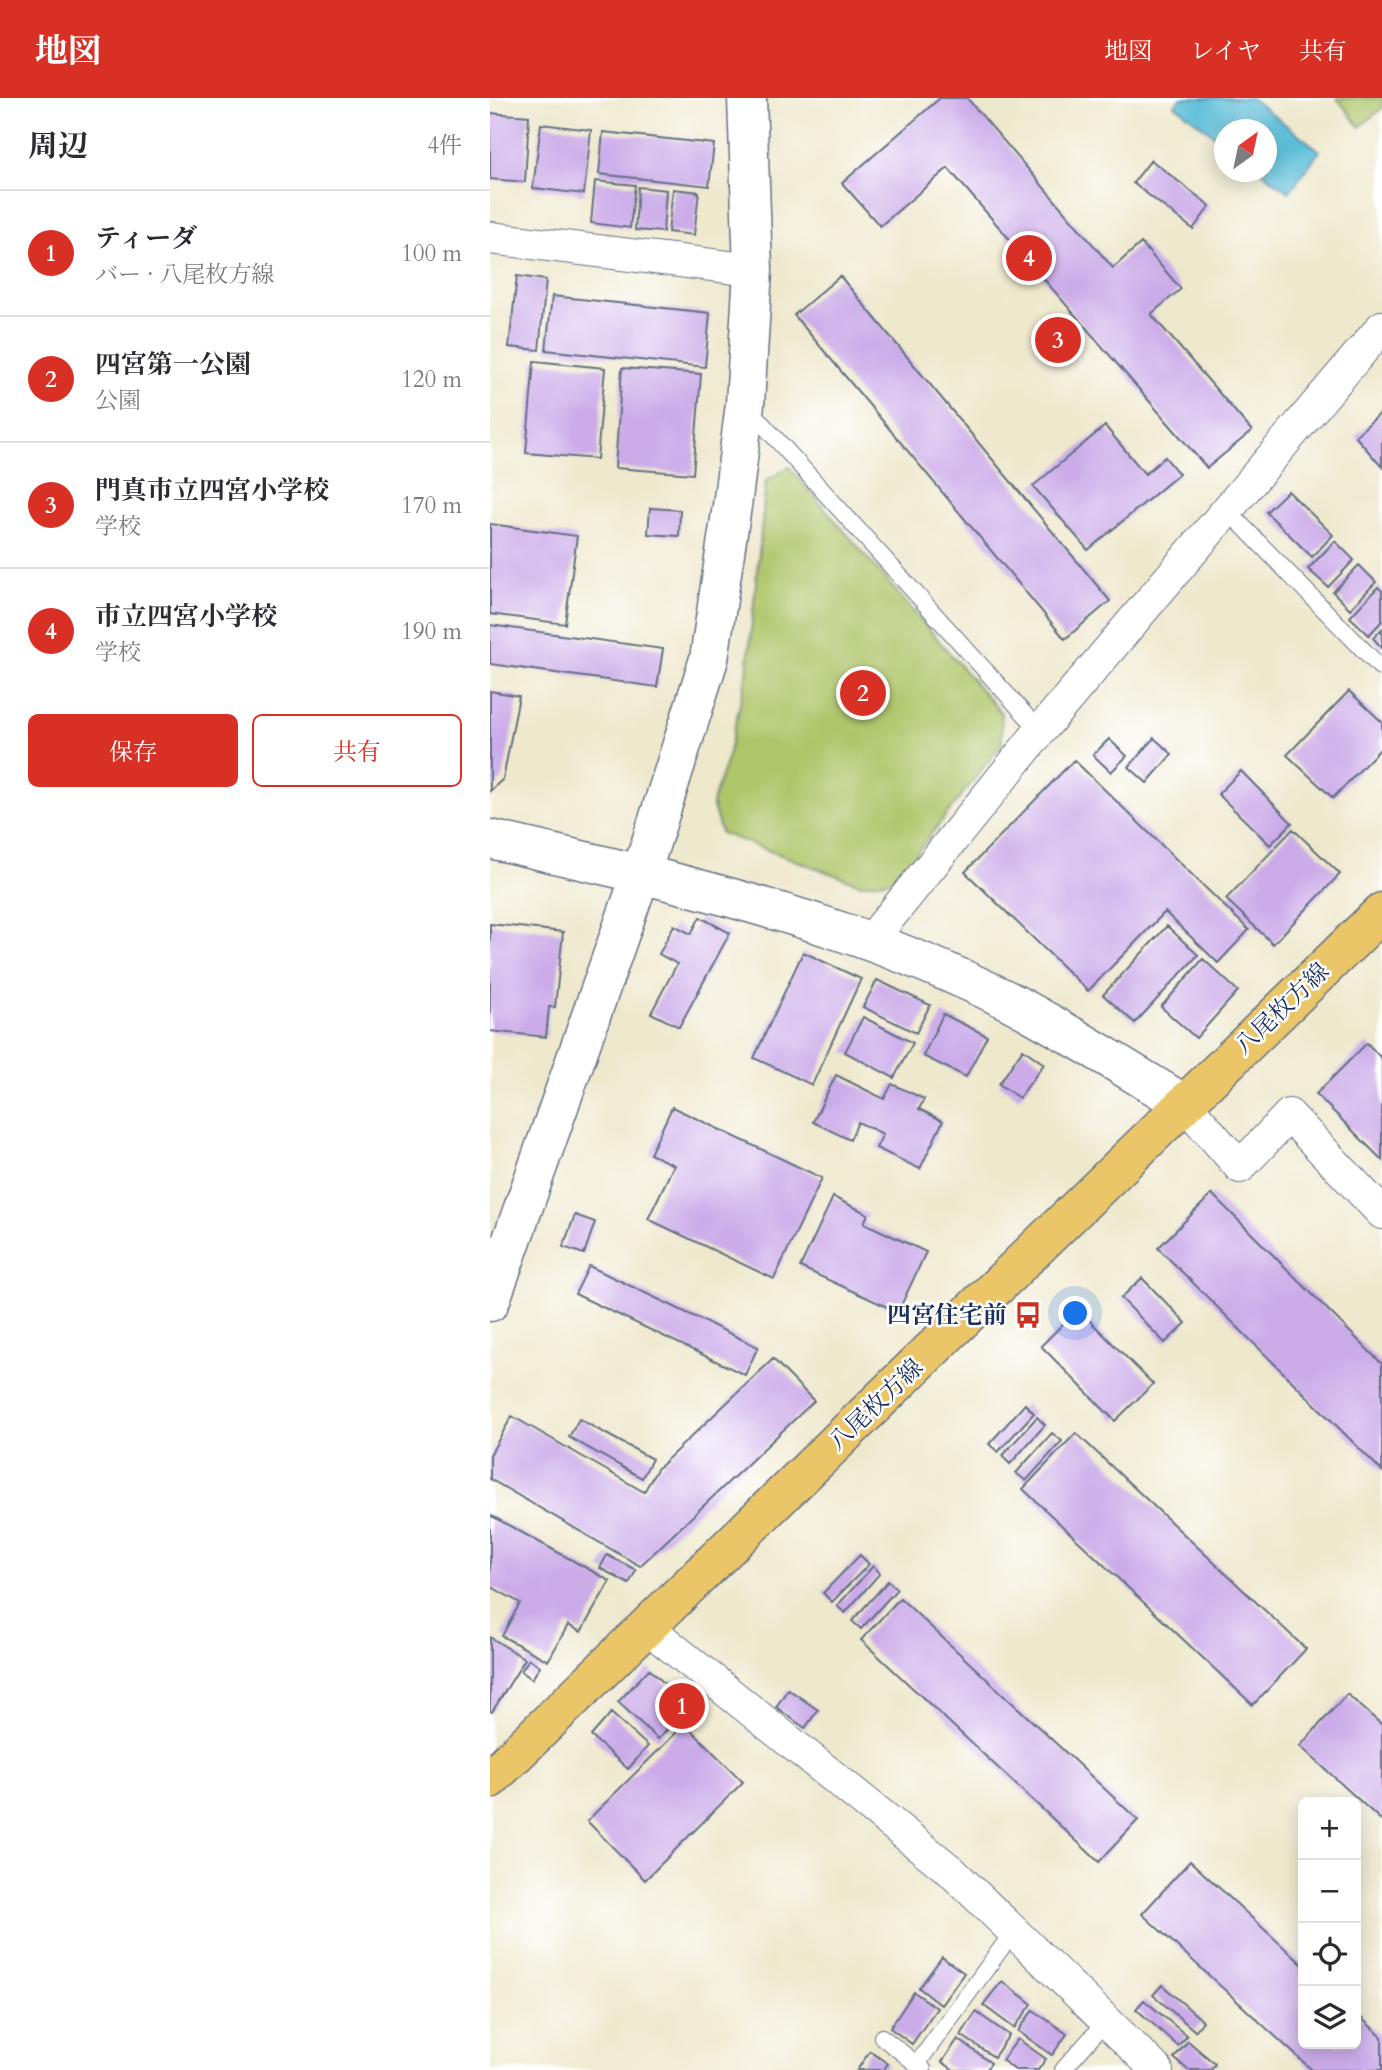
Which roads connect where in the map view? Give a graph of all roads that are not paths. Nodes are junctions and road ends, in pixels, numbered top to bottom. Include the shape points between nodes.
1 (747, 98) edge
2 (490, 238) edge
3 (753, 270) junction
4 (1382, 327) edge
5 (745, 404) junction
6 (1227, 510) junction
7 (1380, 667) edge
8 (1040, 731) junction
9 (490, 839) edge
10 (641, 874) junction
11 (1382, 912) edge
12 (871, 940) junction
13 (1185, 1104) junction
14 (1382, 1213) edge
15 (490, 1302) edge
16 (648, 1628) junction
17 (490, 1779) edge
18 (1013, 1932) junction
19 (1106, 2021) junction
20 (882, 2037) dead end
21 (921, 2067) edge
22 (1063, 2070) edge
23 (1157, 2070) edge

1 - 3 street
2 - 3 street
3 - 5 street
4 - 6 street
5 - 8 lane
5 - 10 street via 709,659
6 - 7 lane
6 - 8 street
8 - 12 street
9 - 10 street
10 - 12 street
10 - 15 street
11 - 13 main road, 八尾枚方線
12 - 13 street via 1010,1002
13 - 14 street via 1240,1167 1289,1115
13 - 16 main road, 八尾枚方線
16 - 17 main road, 八尾枚方線
16 - 18 street via 951,1871
18 - 19 street
18 - 21 lane
19 - 22 lane
19 - 23 street
20 - 21 lane

